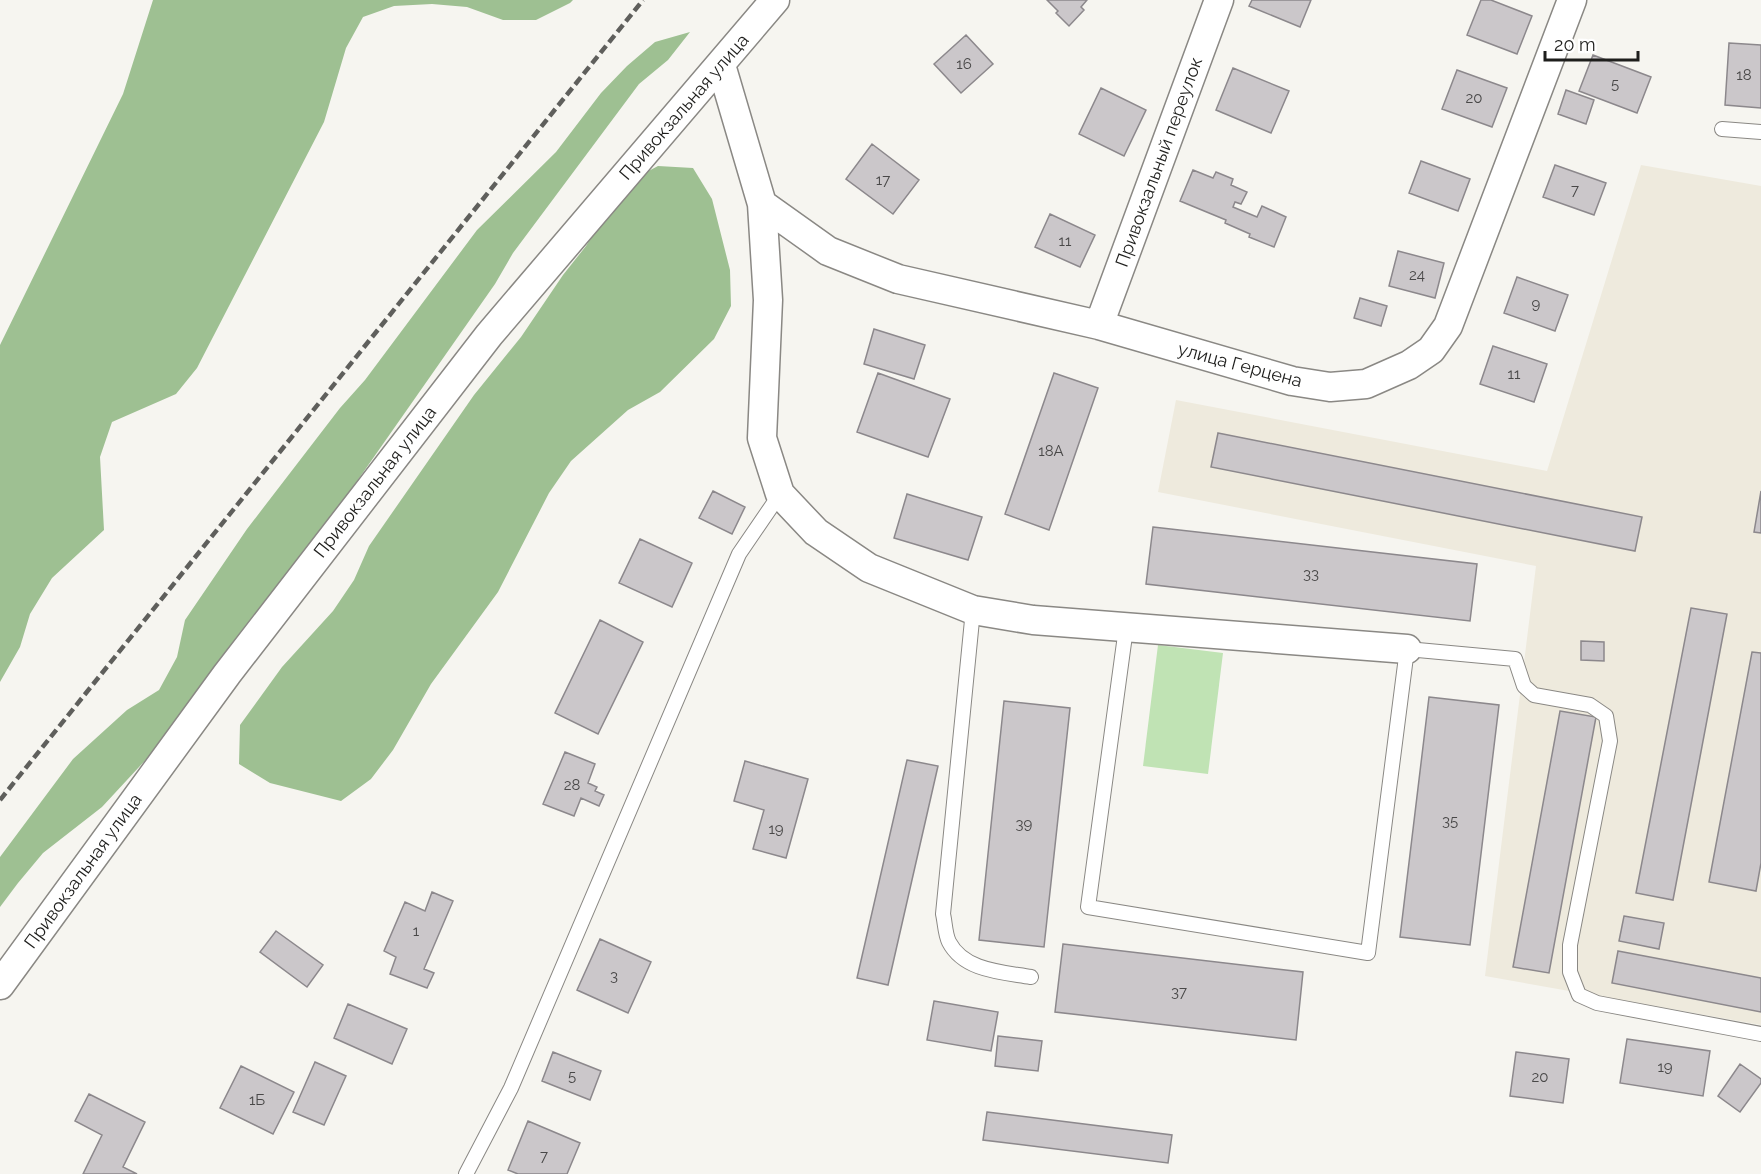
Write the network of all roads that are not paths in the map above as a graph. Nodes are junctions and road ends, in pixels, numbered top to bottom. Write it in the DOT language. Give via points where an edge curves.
graph roads {
  1 [pos="776,0"];
  2 [pos="1219,0"];
  3 [pos="1572,0"];
  4 [pos="721,64"];
  5 [pos="1722,129"];
  6 [pos="1761,132"];
  7 [pos="762,204"];
  8 [pos="1099,325"];
  9 [pos="780,494"];
  10 [pos="973,610"];
  11 [pos="1126,628"];
  12 [pos="1407,649"];
  13 [pos="1031,977"];
  14 [pos="0,985"];
  15 [pos="1761,1034"];
  16 [pos="466,1174"];
  1 -- 4 [label="street, Привокзальная улица"];
  2 -- 8 [label="street, Привокзальный переулок"];
  3 -- 8 [label="street, улица Герцена" via="1448,326 1431,350 1409,365 1366,384 1330,387 1292,381"];
  4 -- 7 [label="street"];
  4 -- 14 [label="street, Привокзальная улица" via="489,335 227,674"];
  5 -- 6 [label="lane"];
  7 -- 8 [label="street, улица Герцена" via="828,251 898,279"];
  7 -- 9 [label="street" via="768,300 762,438"];
  9 -- 10 [label="street" via="816,532 869,568"];
  9 -- 16 [label="lane" via="739,554 511,1088"];
  10 -- 11 [label="street"];
  10 -- 13 [label="lane" via="943,914 948,940 960,957 982,969"];
  11 -- 12 [label="street"];
  11 -- 12 [label="lane" via="1088,907 1368,953"];
  12 -- 15 [label="lane" via="1515,659 1524,686 1534,695 1590,705 1606,716 1610,741 1570,945 1570,972 1579,995 1597,1003"];
}
